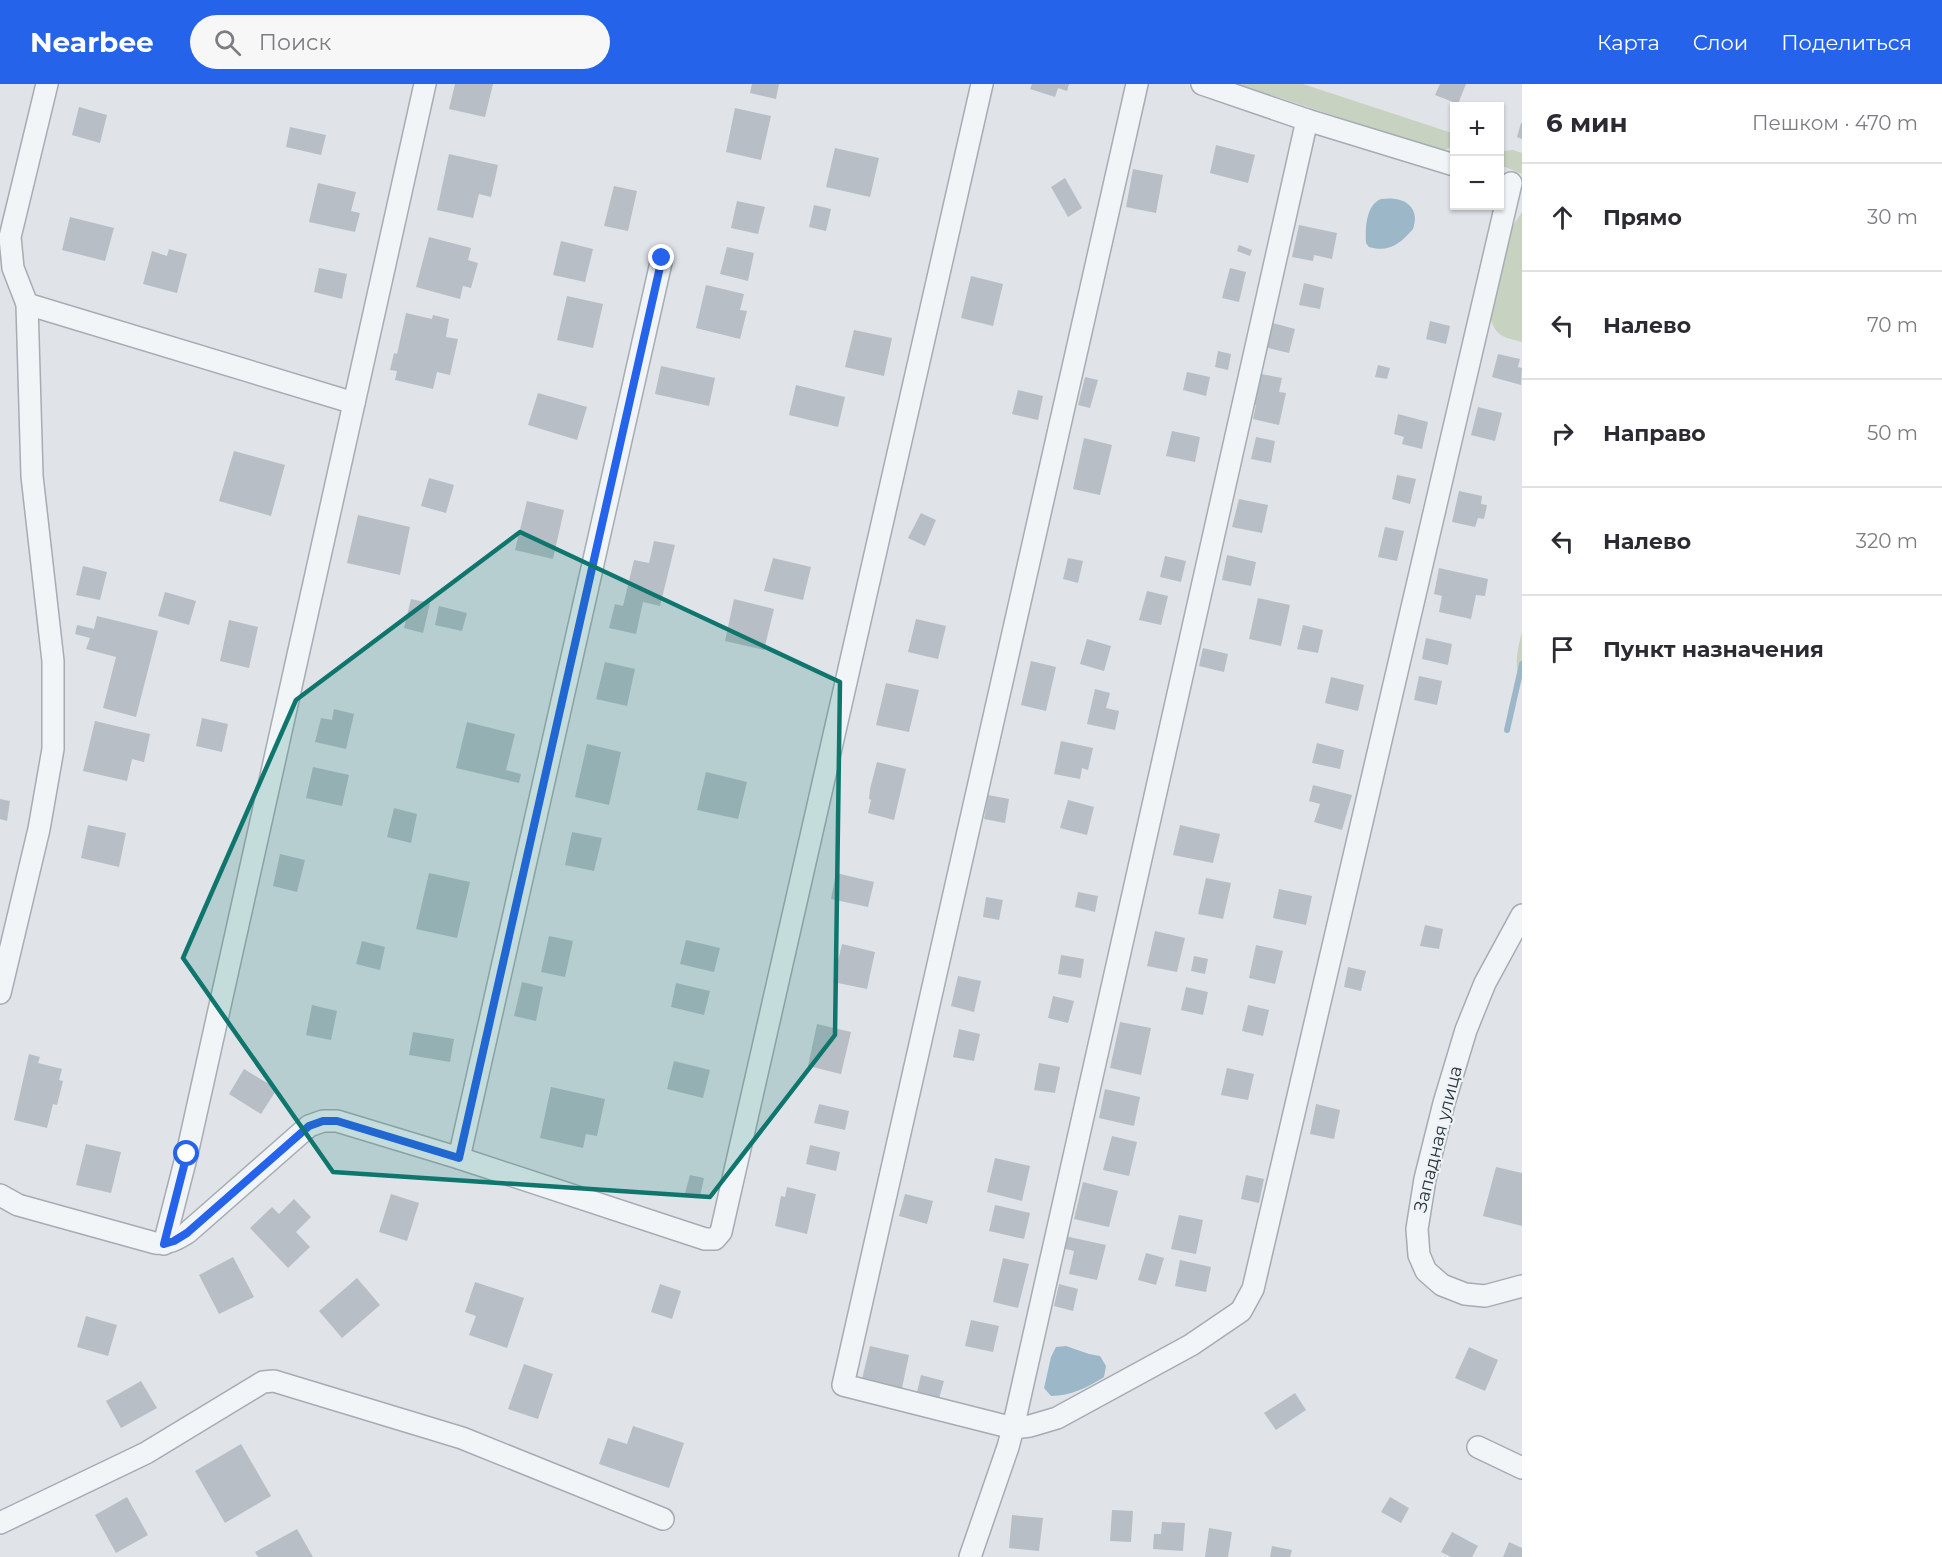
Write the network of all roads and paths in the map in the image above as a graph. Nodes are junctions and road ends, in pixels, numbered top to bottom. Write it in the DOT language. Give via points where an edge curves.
graph roads {
  1 [pos="47,84"];
  2 [pos="425,84"];
  3 [pos="982,84"];
  4 [pos="1137,84"];
  5 [pos="1202,84"];
  6 [pos="1307,120"];
  7 [pos="1450,163"];
  8 [pos="1511,183"];
  9 [pos="662,258"];
  10 [pos="27,304"];
  11 [pos="354,404"];
  12 [pos="1522,915"];
  13 [pos="0,993"];
  14 [pos="459,1158"];
  15 [pos="0,1195"];
  16 [pos="164,1244"];
  17 [pos="1522,1286"];
  18 [pos="1013,1428"];
  19 [pos="1478,1447"];
  20 [pos="1522,1468"];
  21 [pos="663,1518"];
  22 [pos="0,1523"];
  23 [pos="970,1557"];
  1 -- 10 [label="street" via="10,237 13,268"];
  2 -- 11 [label="street"];
  3 -- 14 [label="street" via="722,1232 715,1239 705,1239"];
  4 -- 18 [label="street" via="843,1384"];
  5 -- 6 [label="street"];
  6 -- 7 [label="street"];
  6 -- 18 [label="street"];
  8 -- 18 [label="street" via="1253,1289 1241,1311 1191,1345 1057,1418"];
  9 -- 14 [label="street"];
  10 -- 11 [label="street"];
  10 -- 13 [label="street" via="32,476 52,661 53,749 39,829"];
  11 -- 16 [label="street"];
  12 -- 17 [label="street, Западная улица" via="1485,982 1466,1030 1425,1179 1417,1229 1419,1256 1426,1271 1442,1285 1464,1294 1485,1296"];
  14 -- 16 [label="street" via="337,1121 323,1121 309,1126 187,1233"];
  15 -- 16 [label="street" via="18,1205"];
  18 -- 23 [label="street"];
  19 -- 20 [label="street"];
  21 -- 22 [label="street" via="462,1438 263,1382 146,1453"];
}
